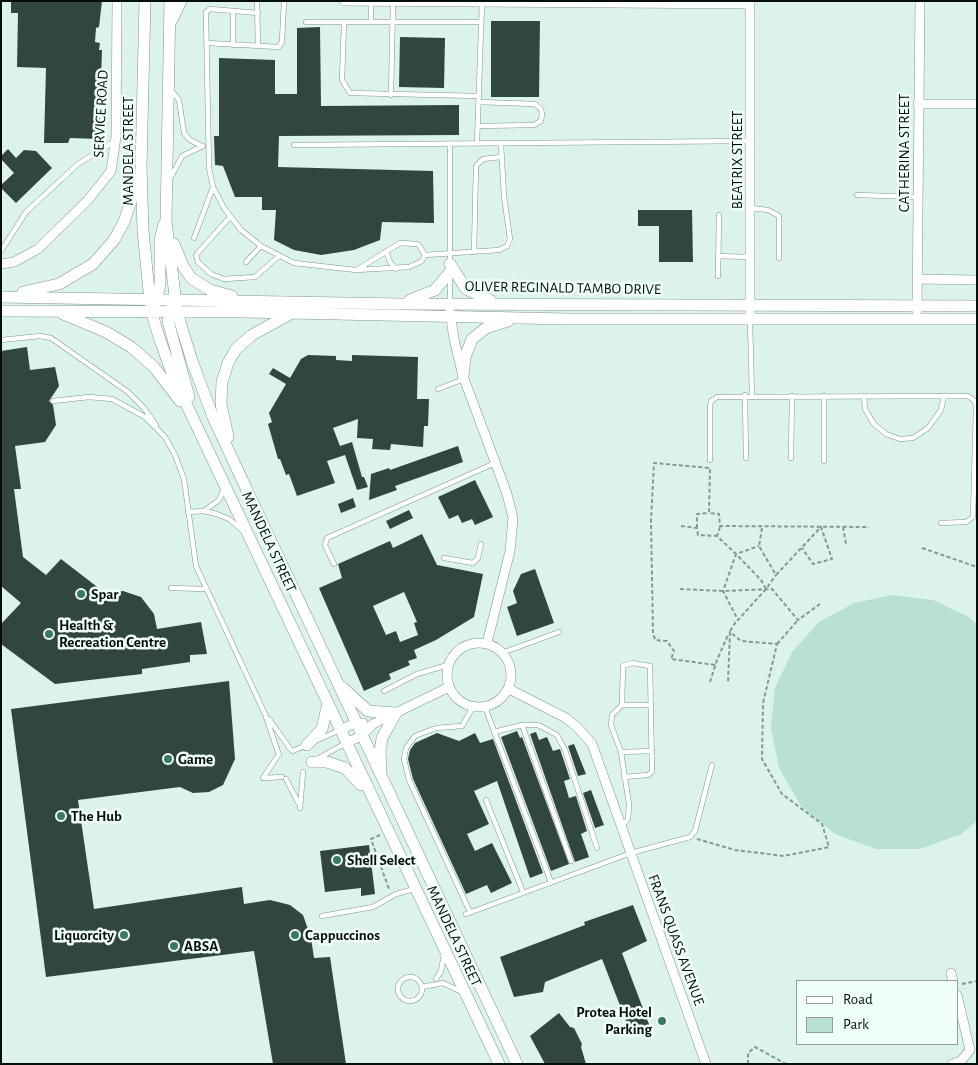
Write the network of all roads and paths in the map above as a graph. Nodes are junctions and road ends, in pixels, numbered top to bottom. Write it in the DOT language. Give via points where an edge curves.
graph roads {
  1 [pos="117,1"];
  2 [pos="145,1"];
  3 [pos="170,1"];
  4 [pos="181,1"];
  5 [pos="257,1"];
  6 [pos="284,1"];
  7 [pos="344,1"];
  8 [pos="487,1"];
  9 [pos="920,1"];
  10 [pos="371,2"];
  11 [pos="389,2"];
  12 [pos="393,2"];
  13 [pos="482,2"];
  14 [pos="750,3"];
  15 [pos="233,11"];
  16 [pos="258,13"];
  17 [pos="306,22"];
  18 [pos="344,22"];
  19 [pos="371,22"];
  20 [pos="393,22"];
  21 [pos="481,22"];
  22 [pos="170,27"];
  23 [pos="206,44"];
  24 [pos="233,45"];
  25 [pos="258,46"];
  26 [pos="170,89"];
  27 [pos="391,94"];
  28 [pos="479,96"];
  29 [pos="479,102"];
  30 [pos="918,104"];
  31 [pos="977,104"];
  32 [pos="478,126"];
  33 [pos="116,140"];
  34 [pos="750,141"];
  35 [pos="450,144"];
  36 [pos="478,144"];
  37 [pos="501,144"];
  38 [pos="205,146"];
  39 [pos="294,146"];
  40 [pos="501,157"];
  41 [pos="141,167"];
  42 [pos="213,187"];
  43 [pos="166,192"];
  44 [pos="857,195"];
  45 [pos="918,197"];
  46 [pos="750,208"];
  47 [pos="719,215"];
  48 [pos="230,217"];
  49 [pos="166,221"];
  50 [pos="194,238"];
  51 [pos="261,246"];
  52 [pos="1,251"];
  53 [pos="386,252"];
  54 [pos="474,252"];
  55 [pos="425,255"];
  56 [pos="279,256"];
  57 [pos="718,256"];
  58 [pos="750,257"];
  59 [pos="779,258"];
  60 [pos="246,262"];
  61 [pos="1,264"];
  62 [pos="450,264"];
  63 [pos="396,269"];
  64 [pos="356,270"];
  65 [pos="718,276"];
  66 [pos="918,280"];
  67 [pos="977,280"];
  68 [pos="1,296"];
  69 [pos="154,299"];
  70 [pos="175,299"];
  71 [pos="251,300"];
  72 [pos="450,302"];
  73 [pos="496,302"];
  74 [pos="401,304"];
  75 [pos="750,305"];
  76 [pos="917,306"];
  77 [pos="977,306"];
  78 [pos="1,311"];
  79 [pos="57,311"];
  80 [pos="151,311"];
  81 [pos="173,312"];
  82 [pos="291,313"];
  83 [pos="451,317"];
  84 [pos="522,317"];
  85 [pos="750,319"];
  86 [pos="917,319"];
  87 [pos="977,319"];
  88 [pos="1,340"];
  89 [pos="464,377"];
  90 [pos="438,389"];
  91 [pos="745,395"];
  92 [pos="752,395"];
  93 [pos="792,396"];
  94 [pos="824,396"];
  95 [pos="864,396"];
  96 [pos="944,396"];
  97 [pos="53,401"];
  98 [pos="197,425"];
  99 [pos="159,430"];
  100 [pos="746,458"];
  101 [pos="791,458"];
  102 [pos="710,460"];
  103 [pos="824,460"];
  104 [pos="495,463"];
  105 [pos="238,472"];
  106 [pos="225,482"];
  107 [pos="204,511"];
  108 [pos="188,512"];
  109 [pos="709,513"];
  110 [pos="941,523"];
  111 [pos="681,526"];
  112 [pos="720,526"];
  113 [pos="762,527"];
  114 [pos="821,527"];
  115 [pos="843,527"];
  116 [pos="869,527"];
  117 [pos="697,528"];
  118 [pos="716,536"];
  119 [pos="252,539"];
  120 [pos="481,544"];
  121 [pos="846,544"];
  122 [pos="759,546"];
  123 [pos="802,548"];
  124 [pos="922,548"];
  125 [pos="736,554"];
  126 [pos="444,558"];
  127 [pos="334,564"];
  128 [pos="977,567"];
  129 [pos="776,575"];
  130 [pos="171,588"];
  131 [pos="205,589"];
  132 [pos="680,589"];
  133 [pos="766,589"];
  134 [pos="723,591"];
  135 [pos="820,604"];
  136 [pos="738,620"];
  137 [pos="798,620"];
  138 [pos="559,632"];
  139 [pos="730,632"];
  140 [pos="487,644"];
  141 [pos="776,644"];
  142 [pos="502,653"];
  143 [pos="448,665"];
  144 [pos="715,666"];
  145 [pos="337,682"];
  146 [pos="710,682"];
  147 [pos="728,683"];
  148 [pos="449,687"];
  149 [pos="509,689"];
  150 [pos="384,691"];
  151 [pos="328,703"];
  152 [pos="622,705"];
  153 [pos="651,705"];
  154 [pos="473,707"];
  155 [pos="484,708"];
  156 [pos="396,713"];
  157 [pos="265,714"];
  158 [pos="355,723"];
  159 [pos="373,724"];
  160 [pos="522,725"];
  161 [pos="340,730"];
  162 [pos="494,732"];
  163 [pos="361,736"];
  164 [pos="346,743"];
  165 [pos="308,745"];
  166 [pos="652,751"];
  167 [pos="621,752"];
  168 [pos="308,764"];
  169 [pos="712,765"];
  170 [pos="303,772"];
  171 [pos="624,777"];
  172 [pos="383,781"];
  173 [pos="486,800"];
  174 [pos="374,802"];
  175 [pos="622,826"];
  176 [pos="388,830"];
  177 [pos="690,837"];
  178 [pos="597,848"];
  179 [pos="631,853"];
  180 [pos="571,861"];
  181 [pos="551,882"];
  182 [pos="415,888"];
  183 [pos="523,892"];
  184 [pos="392,896"];
  185 [pos="322,916"];
  186 [pos="444,951"];
  187 [pos="436,979"];
  188 [pos="977,981"];
  189 [pos="958,985"];
  190 [pos="422,987"];
  191 [pos="465,994"];
  192 [pos="958,999"];
  193 [pos="499,1064"];
  194 [pos="517,1064"];
  195 [pos="706,1064"];
  196 [pos="748,1064"];
  197 [pos="786,1064"];
  198 [pos="952,1064"];
  1 -- 33 [label="street, SERVICE ROAD"];
  2 -- 41 [label="main road, MANDELA STREET"];
  3 -- 22 [label="main road, MANDELA STREET"];
  4 -- 22 [label="main road"];
  5 -- 16 [label="lane"];
  6 -- 25 [label="lane" via="281,44 277,48"];
  7 -- 10 [label="street"];
  8 -- 13 [label="street"];
  8 -- 14 [label="street"];
  9 -- 30 [label="street, CATHERINA STREET"];
  10 -- 11 [label="street"];
  10 -- 19 [label="lane"];
  11 -- 12 [label="street"];
  12 -- 13 [label="street"];
  12 -- 20 [label="lane"];
  13 -- 21 [label="lane"];
  14 -- 34 [label="street, BEATRIX STREET"];
  15 -- 16 [label="lane"];
  15 -- 23 [label="lane" via="214,9 206,12"];
  15 -- 24 [label="lane"];
  16 -- 25 [label="lane"];
  17 -- 18 [label="lane"];
  18 -- 19 [label="lane"];
  18 -- 27 [label="lane" via="342,80 346,89 359,94"];
  19 -- 20 [label="lane"];
  20 -- 21 [label="lane"];
  20 -- 27 [label="lane"];
  21 -- 28 [label="lane"];
  22 -- 26 [label="main road, MANDELA STREET"];
  23 -- 24 [label="lane"];
  23 -- 38 [label="lane"];
  24 -- 25 [label="lane"];
  26 -- 38 [label="lane" via="179,100 184,133 190,140"];
  26 -- 43 [label="main road, MANDELA STREET"];
  27 -- 28 [label="lane"];
  28 -- 29 [label="lane"];
  29 -- 32 [label="lane"];
  29 -- 32 [label="lane" via="534,104 542,114 541,121 534,125"];
  30 -- 31 [label="street"];
  30 -- 45 [label="street, CATHERINA STREET"];
  32 -- 36 [label="lane"];
  33 -- 52 [label="lane" via="78,164 26,212"];
  33 -- 61 [label="street, SERVICE ROAD" via="111,171 88,200 38,249 14,262"];
  34 -- 37 [label="lane"];
  34 -- 46 [label="street, BEATRIX STREET"];
  35 -- 36 [label="lane"];
  35 -- 39 [label="lane"];
  35 -- 62 [label="lane"];
  36 -- 37 [label="lane"];
  37 -- 40 [label="lane"];
  38 -- 42 [label="lane"];
  38 -- 43 [label="lane" via="186,153 178,161"];
  40 -- 54 [label="lane" via="483,159 476,166"];
  40 -- 54 [label="lane" via="509,243 500,250"];
  41 -- 68 [label="main road" via="124,222 114,240 93,264 53,286"];
  41 -- 69 [label="main road, MANDELA STREET" via="143,231"];
  42 -- 48 [label="lane"];
  42 -- 50 [label="lane"];
  43 -- 49 [label="main road, MANDELA STREET"];
  44 -- 45 [label="lane"];
  45 -- 66 [label="street, CATHERINA STREET"];
  46 -- 58 [label="street, BEATRIX STREET"];
  46 -- 59 [label="lane" via="774,211 779,216"];
  47 -- 57 [label="lane"];
  48 -- 51 [label="lane"];
  48 -- 56 [label="lane" via="196,255 198,262 211,274 224,279 255,277"];
  49 -- 69 [label="main road" via="160,234 160,285"];
  49 -- 70 [label="main road, MANDELA STREET"];
  49 -- 71 [label="main road" via="178,257 191,278 210,290"];
  51 -- 56 [label="lane"];
  51 -- 60 [label="lane"];
  53 -- 55 [label="lane" via="400,243 414,242 423,248"];
  53 -- 63 [label="lane"];
  53 -- 64 [label="lane"];
  54 -- 62 [label="lane"];
  55 -- 62 [label="lane"];
  55 -- 63 [label="lane" via="414,265"];
  56 -- 64 [label="lane" via="306,266"];
  57 -- 58 [label="lane"];
  57 -- 65 [label="lane"];
  58 -- 75 [label="street, BEATRIX STREET"];
  62 -- 72 [label="lane"];
  62 -- 73 [label="main road" via="466,289"];
  62 -- 74 [label="main road" via="435,290"];
  63 -- 64 [label="lane"];
  66 -- 67 [label="street"];
  66 -- 76 [label="street, CATHERINA STREET"];
  68 -- 69 [label="main road, OLIVER REGINALD TAMBO DRIVE"];
  69 -- 70 [label="main road, OLIVER REGINALD TAMBO DRIVE"];
  69 -- 80 [label="main road"];
  70 -- 71 [label="main road, OLIVER REGINALD TAMBO DRIVE"];
  70 -- 81 [label="main road, MANDELA STREET"];
  71 -- 74 [label="main road, OLIVER REGINALD TAMBO DRIVE"];
  72 -- 73 [label="main road, OLIVER REGINALD TAMBO DRIVE"];
  72 -- 74 [label="main road, OLIVER REGINALD TAMBO DRIVE"];
  72 -- 83 [label="street"];
  73 -- 75 [label="main road, OLIVER REGINALD TAMBO DRIVE"];
  75 -- 76 [label="main road, OLIVER REGINALD TAMBO DRIVE"];
  75 -- 85 [label="street, BEATRIX STREET"];
  76 -- 77 [label="main road, OLIVER REGINALD TAMBO DRIVE"];
  76 -- 86 [label="street, CATHERINA STREET"];
  78 -- 79 [label="main road, OLIVER REGINALD TAMBO DRIVE"];
  79 -- 80 [label="main road, OLIVER REGINALD TAMBO DRIVE"];
  79 -- 98 [label="main road" via="118,338 143,356"];
  80 -- 81 [label="main road, OLIVER REGINALD TAMBO DRIVE"];
  80 -- 98 [label="main road, MANDELA STREET" via="167,361"];
  81 -- 82 [label="main road, OLIVER REGINALD TAMBO DRIVE"];
  81 -- 98 [label="main road" via="171,334"];
  81 -- 105 [label="main road, MANDELA STREET"];
  82 -- 83 [label="main road, OLIVER REGINALD TAMBO DRIVE"];
  82 -- 105 [label="main road" via="242,343 232,355 224,374 220,404"];
  83 -- 84 [label="main road, OLIVER REGINALD TAMBO DRIVE"];
  83 -- 89 [label="street"];
  84 -- 85 [label="main road, OLIVER REGINALD TAMBO DRIVE"];
  84 -- 89 [label="main road" via="494,325 476,335 467,351"];
  85 -- 86 [label="main road, OLIVER REGINALD TAMBO DRIVE"];
  85 -- 92 [label="lane"];
  86 -- 87 [label="main road, OLIVER REGINALD TAMBO DRIVE"];
  88 -- 99 [label="lane" via="51,338 128,392"];
  89 -- 90 [label="lane"];
  89 -- 104 [label="street"];
  91 -- 92 [label="lane"];
  91 -- 100 [label="lane"];
  91 -- 102 [label="lane" via="717,397 711,401"];
  92 -- 93 [label="lane"];
  93 -- 94 [label="lane"];
  93 -- 101 [label="lane"];
  94 -- 95 [label="lane"];
  94 -- 103 [label="lane"];
  95 -- 96 [label="lane"];
  95 -- 96 [label="lane" via="874,424 886,434 900,439 913,438 928,428 941,410"];
  96 -- 110 [label="lane" via="968,396 976,407 972,517 966,522"];
  97 -- 99 [label="lane" via="90,396 112,399 134,410"];
  98 -- 106 [label="main road, MANDELA STREET"];
  99 -- 108 [label="lane" via="170,445 184,479"];
  104 -- 127 [label="lane" via="327,538 325,545"];
  104 -- 140 [label="street" via="512,508 513,530"];
  105 -- 145 [label="main road, MANDELA STREET"];
  106 -- 107 [label="lane" via="219,500"];
  106 -- 119 [label="main road, MANDELA STREET"];
  107 -- 108 [label="lane"];
  107 -- 119 [label="lane" via="229,519"];
  108 -- 131 [label="lane" via="196,566"];
  109 -- 112 [label="path" via="719,514"];
  109 -- 117 [label="path" via="697,514"];
  109 -- 144 [label="path" via="710,468 654,463 651,520 655,640 667,641 674,651 671,659"];
  111 -- 117 [label="path"];
  112 -- 113 [label="path"];
  112 -- 118 [label="path"];
  113 -- 114 [label="path"];
  113 -- 122 [label="path"];
  114 -- 115 [label="path"];
  114 -- 123 [label="path"];
  114 -- 123 [label="path" via="832,559 813,564"];
  115 -- 116 [label="path"];
  115 -- 121 [label="path"];
  117 -- 118 [label="path" via="698,536"];
  118 -- 125 [label="path"];
  119 -- 151 [label="main road, MANDELA STREET"];
  120 -- 126 [label="lane" via="478,558 473,563"];
  122 -- 125 [label="path"];
  122 -- 129 [label="path"];
  123 -- 129 [label="path"];
  124 -- 128 [label="path"];
  125 -- 133 [label="path"];
  125 -- 134 [label="path"];
  129 -- 133 [label="path"];
  130 -- 131 [label="lane"];
  131 -- 157 [label="lane"];
  132 -- 134 [label="path"];
  133 -- 134 [label="path"];
  133 -- 136 [label="path"];
  133 -- 137 [label="path" via="772,589"];
  134 -- 136 [label="path"];
  135 -- 137 [label="path"];
  136 -- 139 [label="path"];
  137 -- 141 [label="path"];
  138 -- 142 [label="lane"];
  139 -- 141 [label="path" via="741,641"];
  139 -- 144 [label="path"];
  139 -- 147 [label="path"];
  140 -- 142 [label="street"];
  140 -- 143 [label="street" via="468,644 453,656"];
  141 -- 177 [label="path" via="764,703 762,759 782,794 822,824 829,848 784,856 735,850"];
  142 -- 149 [label="street" via="511,667"];
  143 -- 148 [label="street"];
  143 -- 150 [label="lane" via="417,674"];
  144 -- 146 [label="path"];
  145 -- 156 [label="main road" via="368,711"];
  145 -- 158 [label="main road, MANDELA STREET"];
  148 -- 154 [label="street" via="460,702"];
  148 -- 156 [label="street"];
  149 -- 155 [label="street" via="499,701"];
  149 -- 175 [label="street, FRANS QUASS AVENUE" via="566,718 586,737 596,753"];
  151 -- 161 [label="main road, MANDELA STREET"];
  151 -- 165 [label="main road" via="322,729"];
  152 -- 153 [label="lane"];
  152 -- 153 [label="lane" via="622,667 632,663 651,667"];
  152 -- 167 [label="lane" via="610,721"];
  153 -- 166 [label="lane"];
  154 -- 155 [label="street"];
  154 -- 183 [label="lane" via="462,726 431,730 415,736 406,748 404,759 410,780 468,913"];
  155 -- 162 [label="lane"];
  156 -- 159 [label="street"];
  156 -- 172 [label="main road" via="380,745"];
  157 -- 165 [label="lane" via="292,750"];
  157 -- 170 [label="lane" via="278,756 263,778 284,778 300,808"];
  158 -- 159 [label="street"];
  158 -- 161 [label="street"];
  158 -- 163 [label="main road, MANDELA STREET"];
  159 -- 163 [label="street"];
  160 -- 162 [label="lane"];
  160 -- 178 [label="lane" via="547,728 562,742"];
  160 -- 180 [label="lane"];
  161 -- 164 [label="main road, MANDELA STREET"];
  161 -- 165 [label="lane"];
  162 -- 181 [label="lane"];
  163 -- 164 [label="street"];
  163 -- 172 [label="main road, MANDELA STREET"];
  164 -- 168 [label="lane"];
  164 -- 174 [label="main road, MANDELA STREET"];
  166 -- 167 [label="lane"];
  166 -- 171 [label="lane" via="652,773"];
  167 -- 171 [label="lane"];
  168 -- 174 [label="main road" via="328,762 345,768"];
  169 -- 177 [label="lane" via="695,832"];
  171 -- 175 [label="lane" via="629,813"];
  172 -- 194 [label="main road, MANDELA STREET"];
  173 -- 183 [label="lane"];
  174 -- 176 [label="main road, MANDELA STREET"];
  175 -- 179 [label="street, FRANS QUASS AVENUE"];
  176 -- 182 [label="main road, MANDELA STREET"];
  176 -- 184 [label="path" via="371,839"];
  177 -- 179 [label="lane"];
  179 -- 181 [label="lane"];
  179 -- 195 [label="street, FRANS QUASS AVENUE"];
  181 -- 183 [label="lane"];
  182 -- 184 [label="lane"];
  182 -- 186 [label="main road, MANDELA STREET"];
  184 -- 185 [label="lane" via="373,907"];
  186 -- 187 [label="lane" via="444,963"];
  186 -- 191 [label="main road, MANDELA STREET"];
  188 -- 189 [label="path"];
  190 -- 190 [label="lane" via="414,1000 403,998 399,990 400,983 406,978 418,980"];
  190 -- 191 [label="lane" via="447,984"];
  191 -- 193 [label="main road, MANDELA STREET"];
  192 -- 198 [label="street" via="970,1050 961,1061"];
  196 -- 197 [label="path" via="748,1053 755,1047"];
}
